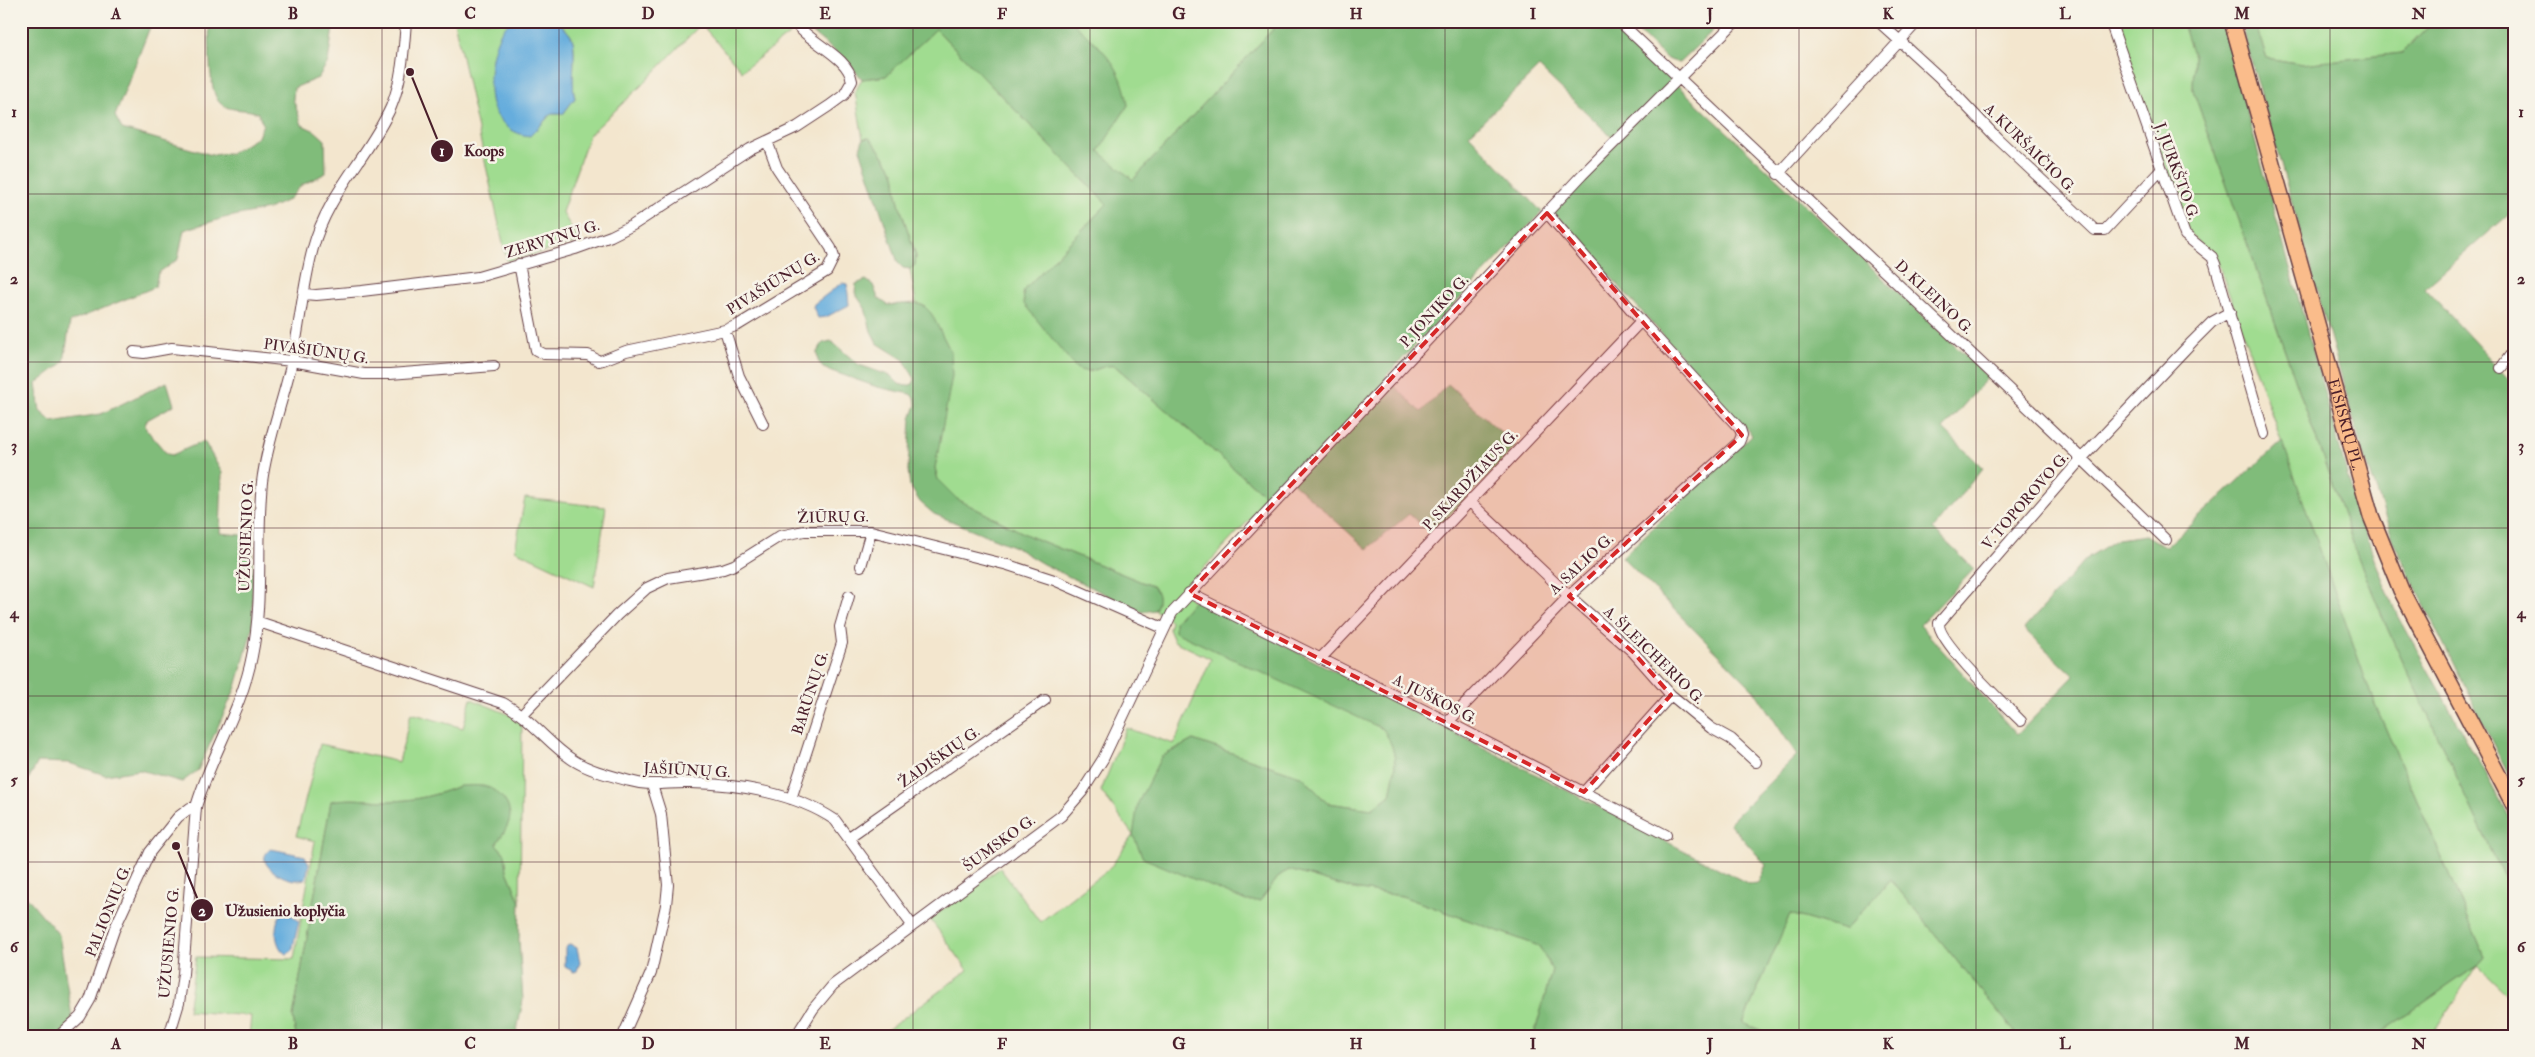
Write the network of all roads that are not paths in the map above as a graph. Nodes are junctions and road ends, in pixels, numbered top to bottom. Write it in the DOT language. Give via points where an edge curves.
graph roads {
  1 [pos="406,21"];
  2 [pos="794,21"];
  3 [pos="1619,21"];
  4 [pos="1736,21"];
  5 [pos="1878,21"];
  6 [pos="1918,21"];
  7 [pos="2110,21"];
  8 [pos="2232,21"];
  9 [pos="1899,41"];
  10 [pos="1678,77"];
  11 [pos="767,141"];
  12 [pos="2162,169"];
  13 [pos="1778,174"];
  14 [pos="1547,213"];
  15 [pos="520,264"];
  16 [pos="304,294"];
  17 [pos="2230,312"];
  18 [pos="1641,321"];
  19 [pos="725,330"];
  20 [pos="2514,350"];
  21 [pos="134,352"];
  22 [pos="292,361"];
  23 [pos="494,366"];
  24 [pos="2501,368"];
  25 [pos="763,424"];
  26 [pos="2264,434"];
  27 [pos="2082,458"];
  28 [pos="1470,502"];
  29 [pos="872,530"];
  30 [pos="2166,540"];
  31 [pos="861,566"];
  32 [pos="1189,593"];
  33 [pos="849,596"];
  34 [pos="1569,596"];
  35 [pos="259,622"];
  36 [pos="1162,628"];
  37 [pos="1320,659"];
  38 [pos="1671,695"];
  39 [pos="1045,700"];
  40 [pos="522,714"];
  41 [pos="2021,721"];
  42 [pos="1448,722"];
  43 [pos="1756,762"];
  44 [pos="652,785"];
  45 [pos="1584,792"];
  46 [pos="792,799"];
  47 [pos="2514,805"];
  48 [pos="196,806"];
  49 [pos="1666,835"];
  50 [pos="849,837"];
  51 [pos="912,925"];
  52 [pos="59,1036"];
  53 [pos="169,1036"];
  54 [pos="623,1036"];
  55 [pos="796,1036"];
  1 -- 16 [label="street, UŽUSIENIO G." via="394,97 376,134 322,220"];
  2 -- 11 [label="street, ZERVYNŲ G." via="800,31 841,60 852,81 844,95 829,106 797,127"];
  3 -- 10 [label="street, D. KLEINO G."];
  4 -- 10 [label="street, P. JONIKO G."];
  5 -- 9 [label="street, A. KURŠAIČIO G."];
  6 -- 9 [label="street"];
  7 -- 12 [label="street, J. JURKŠTO G."];
  8 -- 47 [label="main road, EIŠIŠKIŲ PL." via="2374,526 2401,590"];
  9 -- 12 [label="street, A. KURŠAIČIO G." via="2095,230 2105,230"];
  9 -- 13 [label="street"];
  10 -- 13 [label="street, D. KLEINO G."];
  10 -- 14 [label="street, P. JONIKO G."];
  11 -- 15 [label="street, ZERVYNŲ G." via="619,232 575,249"];
  11 -- 19 [label="street, PIVAŠIŪNŲ G." via="776,168 832,248 834,257 827,271"];
  12 -- 17 [label="street, J. JURKŠTO G." via="2185,235 2212,258"];
  13 -- 27 [label="street, D. KLEINO G." via="1893,278"];
  14 -- 18 [label="street"];
  14 -- 32 [label="street, P. JONIKO G."];
  15 -- 16 [label="street, ZERVYNŲ G." via="478,277 435,283"];
  15 -- 19 [label="street, PIVAŠIŪNŲ G." via="536,350 544,354 588,355 604,360 626,351"];
  16 -- 22 [label="street, UŽUSIENIO G."];
  17 -- 26 [label="street, J. JURKŠTO G."];
  17 -- 27 [label="street, V. TOPOROVO G." via="2212,322"];
  18 -- 28 [label="street, P. SKARDŽIAUS G."];
  18 -- 34 [label="street, A. SALIO G." via="1742,435 1739,442"];
  19 -- 25 [label="street" via="739,376"];
  20 -- 24 [label="street"];
  21 -- 22 [label="street, PIVAŠIŪNŲ G." via="172,348"];
  22 -- 23 [label="street, PIVAŠIŪNŲ G." via="364,374"];
  22 -- 35 [label="street, UŽUSIENIO G." via="262,480"];
  27 -- 30 [label="street, D. KLEINO G."];
  27 -- 41 [label="street, V. TOPOROVO G." via="1939,623 1940,632 1962,661"];
  28 -- 34 [label="street, A. ŠLEICHERIO G."];
  28 -- 37 [label="street, P. SKARDŽIAUS G."];
  29 -- 31 [label="street"];
  29 -- 36 [label="street, ŽIŪRŲ G." via="1031,572"];
  29 -- 40 [label="street, ŽIŪRŲ G." via="794,532 768,542 724,569 668,578 647,588"];
  32 -- 36 [label="street, P. JONIKO G."];
  32 -- 37 [label="street, A. JUŠKOS G."];
  33 -- 46 [label="street, BARŪNŲ G." via="840,627 842,643"];
  34 -- 38 [label="street, A. ŠLEICHERIO G." via="1633,652"];
  34 -- 42 [label="street, A. SALIO G."];
  35 -- 40 [label="street, JAŠIŪNŲ G." via="466,689"];
  35 -- 48 [label="street, UŽUSIENIO G." via="243,692 203,782"];
  36 -- 51 [label="street, ŠUMSKO G." via="1103,758 1071,806"];
  37 -- 42 [label="street, A. JUŠKOS G."];
  38 -- 43 [label="street, A. ŠLEICHERIO G." via="1711,728 1732,738"];
  38 -- 45 [label="street"];
  39 -- 50 [label="street, ŽADIŠKIŲ G."];
  40 -- 44 [label="street, JAŠIŪNŲ G." via="583,766"];
  42 -- 45 [label="street, A. JUŠKOS G."];
  44 -- 46 [label="street, JAŠIŪNŲ G." via="709,783"];
  44 -- 54 [label="street" via="661,814 668,885 666,905 651,973"];
  45 -- 49 [label="street, A. JUŠKOS G."];
  46 -- 50 [label="street, JAŠIŪNŲ G." via="819,809 835,820"];
  48 -- 52 [label="street, PALIONIŲ G." via="178,817 150,852 114,930 90,1000 80,1017"];
  48 -- 53 [label="street, UŽUSIENIO G." via="183,974"];
  50 -- 51 [label="street, JAŠIŪNŲ G."];
  51 -- 55 [label="street, ŠUMSKO G." via="833,985 813,1008"];
}
